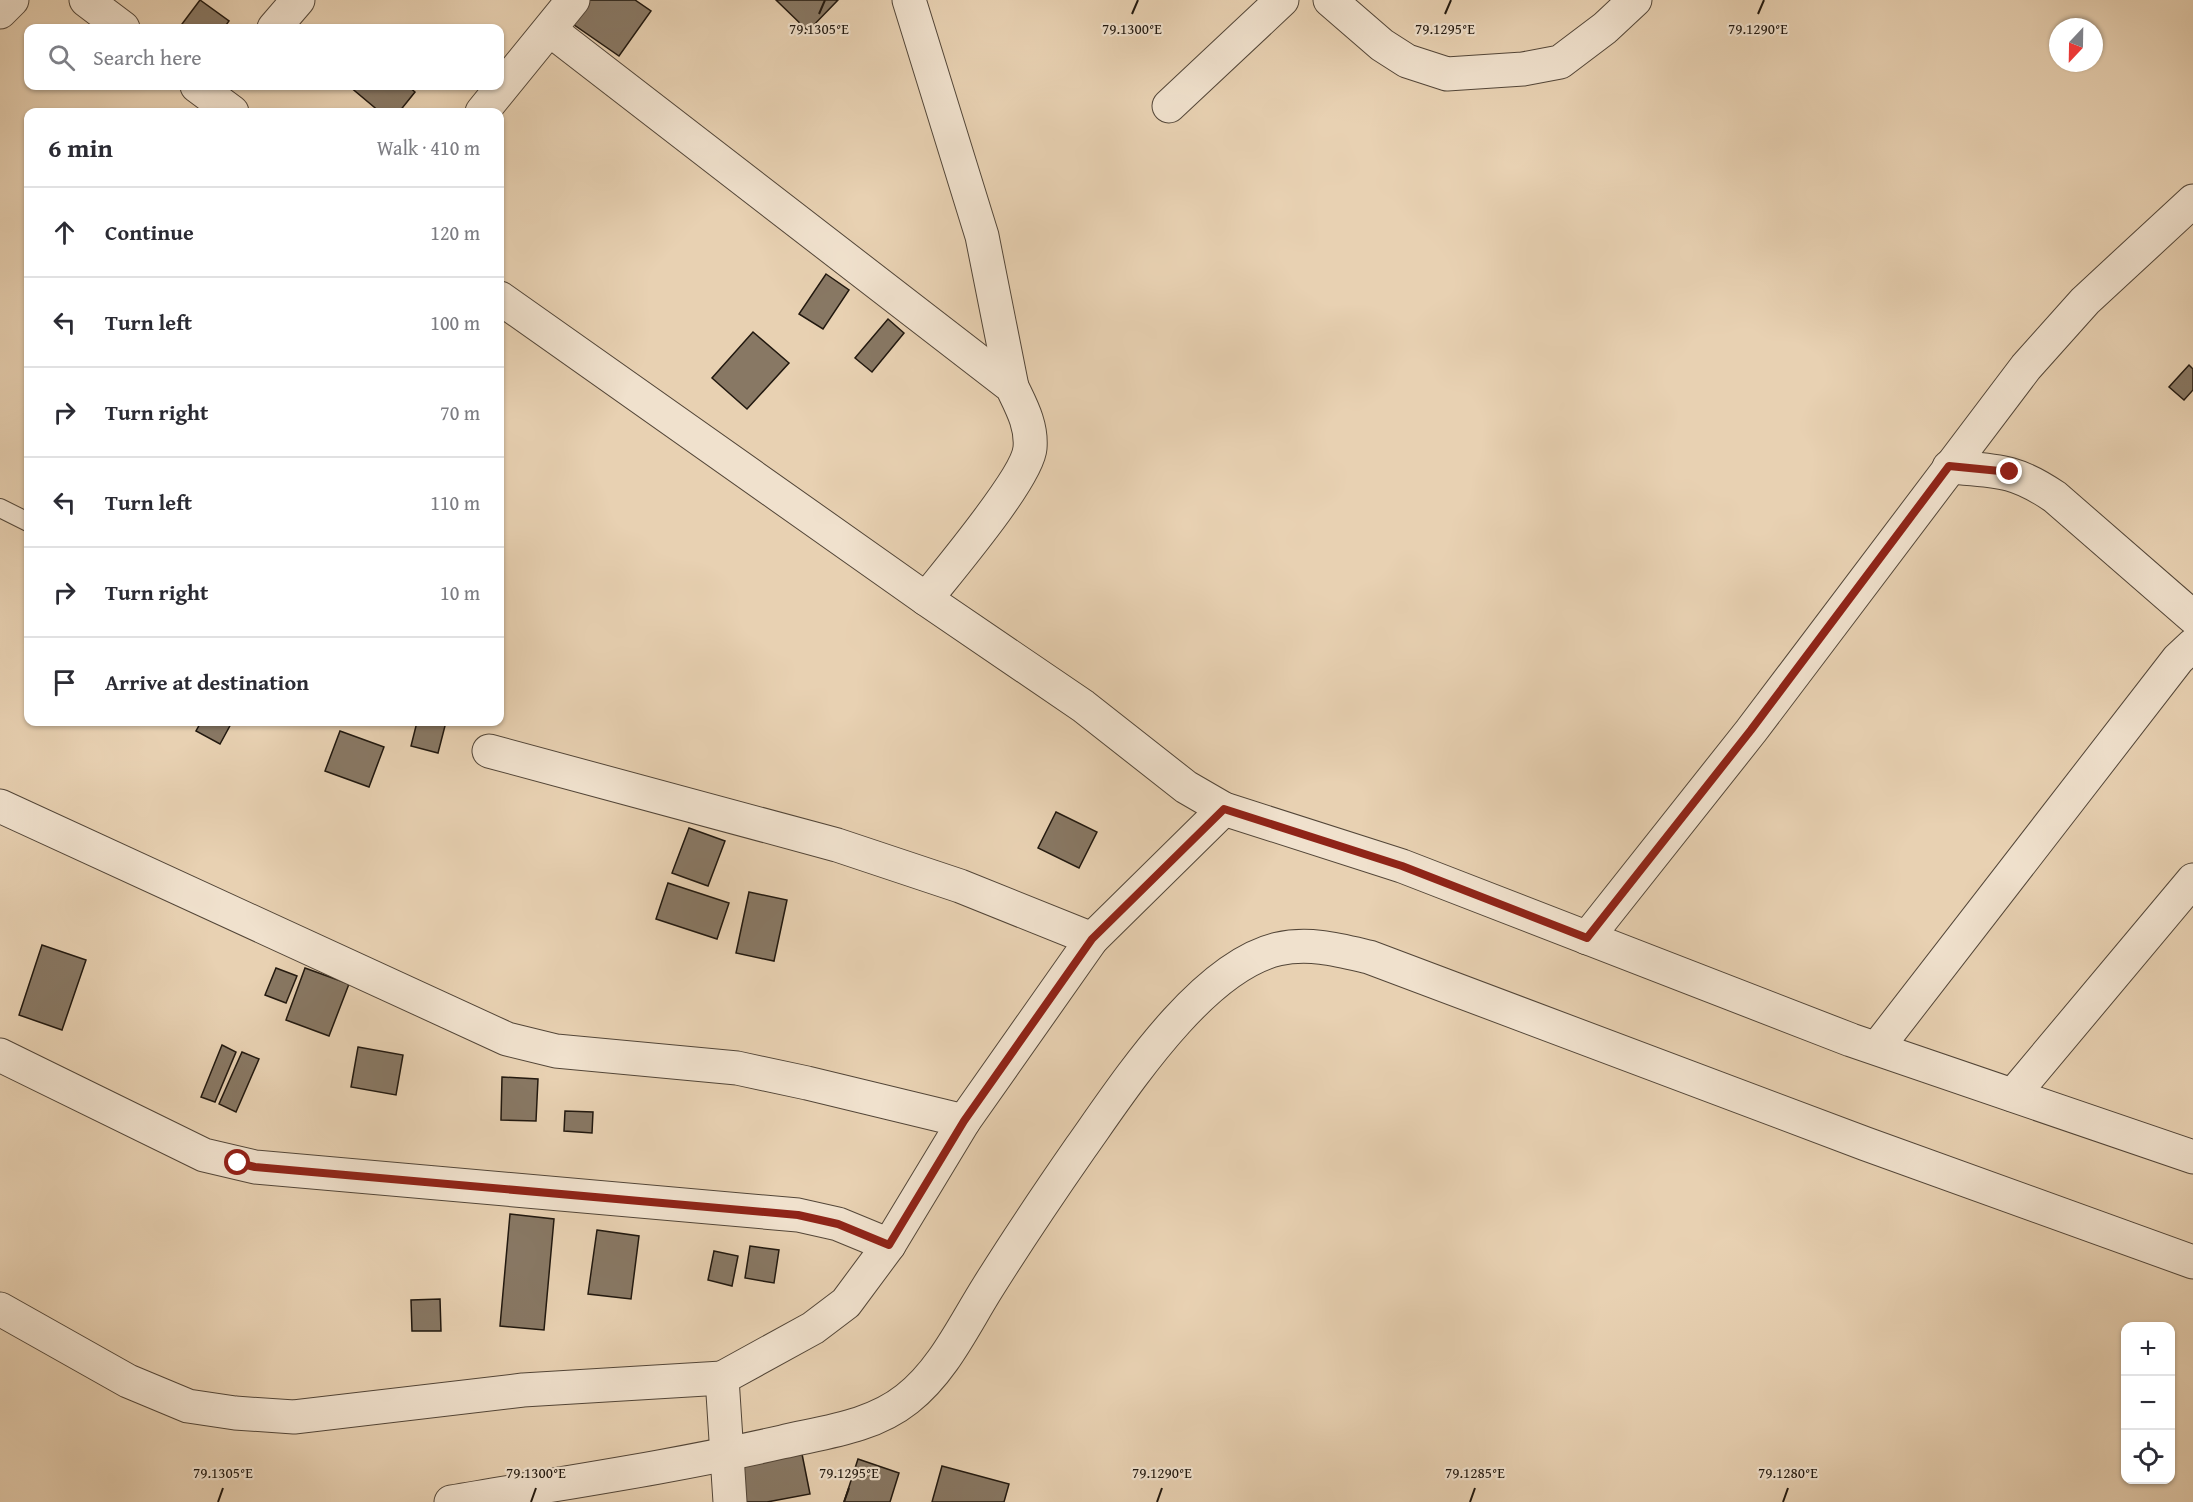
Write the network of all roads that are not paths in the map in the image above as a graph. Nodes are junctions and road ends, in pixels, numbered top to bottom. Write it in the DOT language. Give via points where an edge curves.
graph roads {
  1 [pos="12,0"];
  2 [pos="86,0"];
  3 [pos="298,0"];
  4 [pos="573,0"];
  5 [pos="909,0"];
  6 [pos="1281,0"];
  7 [pos="1330,0"];
  8 [pos="1635,0"];
  9 [pos="0,12"];
  10 [pos="118,24"];
  11 [pos="277,24"];
  12 [pos="550,30"];
  13 [pos="504,85"];
  14 [pos="500,90"];
  15 [pos="1169,106"];
  16 [pos="485,108"];
  17 [pos="2193,201"];
  18 [pos="504,301"];
  19 [pos="1012,387"];
  20 [pos="1949,466"];
  21 [pos="0,507"];
  22 [pos="24,520"];
  23 [pos="926,599"];
  24 [pos="2193,617"];
  25 [pos="2193,645"];
  26 [pos="489,751"];
  27 [pos="0,806"];
  28 [pos="1224,809"];
  29 [pos="2193,880"];
  30 [pos="1587,938"];
  31 [pos="1092,939"];
  32 [pos="1877,1048"];
  33 [pos="0,1055"];
  34 [pos="2013,1095"];
  35 [pos="964,1121"];
  36 [pos="2193,1157"];
  37 [pos="889,1245"];
  38 [pos="2193,1262"];
  39 [pos="0,1309"];
  40 [pos="724,1415"];
  41 [pos="452,1502"];
  42 [pos="730,1502"];
  1 -- 9 [label="street"];
  2 -- 10 [label="street"];
  3 -- 11 [label="street"];
  4 -- 12 [label="street"];
  5 -- 19 [label="street" via="982,236"];
  6 -- 15 [label="street"];
  7 -- 8 [label="street" via="1407,61 1447,74 1523,69 1560,62"];
  12 -- 13 [label="street"];
  12 -- 19 [label="street"];
  14 -- 16 [label="street"];
  17 -- 20 [label="street" via="2085,301 2026,367"];
  18 -- 23 [label="street"];
  19 -- 23 [label="street" via="1028,421 1031,449 1019,478"];
  20 -- 24 [label="street" via="2010,472 2031,481 2055,497"];
  20 -- 30 [label="street" via="1751,730"];
  21 -- 22 [label="lane"];
  23 -- 28 [label="street" via="1083,706 1186,787"];
  25 -- 32 [label="street" via="2178,659"];
  26 -- 31 [label="street" via="837,845 960,886"];
  27 -- 35 [label="street" via="507,1039 556,1051 736,1068"];
  28 -- 30 [label="street" via="1402,866"];
  28 -- 31 [label="street"];
  29 -- 34 [label="street"];
  30 -- 32 [label="street"];
  31 -- 35 [label="street"];
  32 -- 34 [label="street"];
  33 -- 37 [label="street" via="204,1155 255,1167 798,1215 838,1224"];
  34 -- 36 [label="street"];
  35 -- 37 [label="street"];
  37 -- 40 [label="street" via="846,1303 813,1328"];
  38 -- 40 [label="street" via="1369,957 1317,945 1277,949 1213,985 1168,1031 1122,1089 1024,1230 932,1376 906,1400 875,1419"];
  39 -- 40 [label="street" via="128,1381 188,1406 235,1413 294,1417 523,1390"];
  40 -- 41 [label="street"];
  40 -- 42 [label="street"];
}
